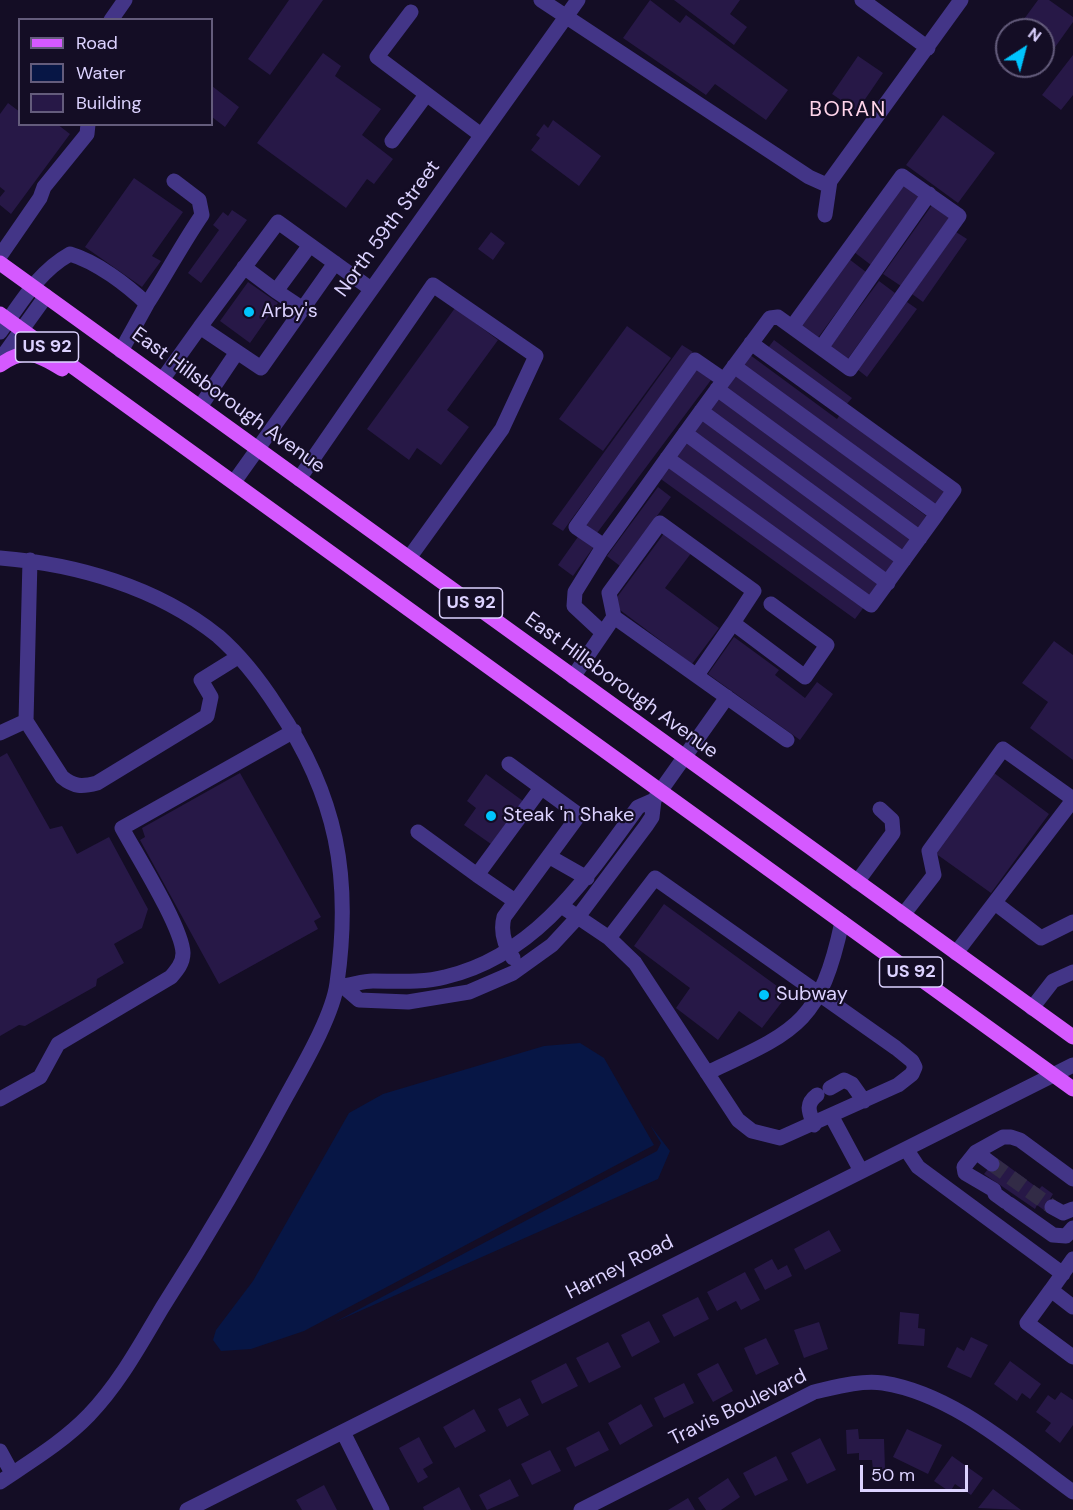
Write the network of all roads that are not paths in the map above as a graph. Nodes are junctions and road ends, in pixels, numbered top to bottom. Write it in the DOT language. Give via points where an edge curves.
graph roads {
  1 [pos="125,0"];
  2 [pos="541,0"];
  3 [pos="578,0"];
  4 [pos="862,0"];
  5 [pos="961,0"];
  6 [pos="411,12"];
  7 [pos="112,18"];
  8 [pos="565,18"];
  9 [pos="928,48"];
  10 [pos="426,95"];
  11 [pos="88,126"];
  12 [pos="481,135"];
  13 [pos="392,141"];
  14 [pos="174,181"];
  15 [pos="829,186"];
  16 [pos="929,194"];
  17 [pos="825,215"];
  18 [pos="310,245"];
  19 [pos="0,256"];
  20 [pos="0,263"];
  21 [pos="335,263"];
  22 [pos="244,267"];
  23 [pos="32,286"];
  24 [pos="371,288"];
  25 [pos="276,291"];
  26 [pos="46,297"];
  27 [pos="147,304"];
  28 [pos="303,309"];
  29 [pos="3,322"];
  30 [pos="200,327"];
  31 [pos="792,327"];
  32 [pos="22,330"];
  33 [pos="751,344"];
  34 [pos="821,348"];
  35 [pos="122,351"];
  36 [pos="237,352"];
  37 [pos="0,363"];
  38 [pos="734,366"];
  39 [pos="162,380"];
  40 [pos="94,381"];
  41 [pos="720,385"];
  42 [pos="200,407"];
  43 [pos="701,411"];
  44 [pos="685,433"];
  45 [pos="257,448"];
  46 [pos="667,458"];
  47 [pos="299,479"];
  48 [pos="234,482"];
  49 [pos="938,514"];
  50 [pos="920,538"];
  51 [pos="604,546"];
  52 [pos="0,558"];
  53 [pos="409,558"];
  54 [pos="30,560"];
  55 [pos="904,560"];
  56 [pos="888,583"];
  57 [pos="771,603"];
  58 [pos="614,617"];
  59 [pos="733,623"];
  60 [pos="603,633"];
  61 [pos="238,657"];
  62 [pos="697,675"];
  63 [pos="573,677"];
  64 [pos="727,697"];
  65 [pos="26,721"];
  66 [pos="294,731"];
  67 [pos="0,734"];
  68 [pos="787,740"];
  69 [pos="684,758"];
  70 [pos="509,764"];
  71 [pos="542,788"];
  72 [pos="657,795"];
  73 [pos="1073,800"];
  74 [pos="880,809"];
  75 [pos="418,832"];
  76 [pos="550,857"];
  77 [pos="477,875"];
  78 [pos="587,878"];
  79 [pos="857,882"];
  80 [pos="515,901"];
  81 [pos="995,903"];
  82 [pos="562,908"];
  83 [pos="903,915"];
  84 [pos="577,918"];
  85 [pos="842,922"];
  86 [pos="1073,922"];
  87 [pos="609,938"];
  88 [pos="508,951"];
  89 [pos="956,953"];
  90 [pos="519,969"];
  91 [pos="1073,972"];
  92 [pos="341,986"];
  93 [pos="820,993"];
  94 [pos="1032,1008"];
  95 [pos="1073,1037"];
  96 [pos="1073,1065"];
  97 [pos="707,1073"];
  98 [pos="1053,1075"];
  99 [pos="1073,1089"];
  100 [pos="0,1099"];
  101 [pos="864,1101"];
  102 [pos="832,1117"];
  103 [pos="814,1125"];
  104 [pos="906,1149"];
  105 [pos="976,1152"];
  106 [pos="992,1164"];
  107 [pos="861,1172"];
  108 [pos="1073,1179"];
  109 [pos="1052,1207"];
  110 [pos="1073,1209"];
  111 [pos="1073,1228"];
  112 [pos="1073,1259"];
  113 [pos="1063,1274"];
  114 [pos="1051,1290"];
  115 [pos="1073,1307"];
  116 [pos="1073,1357"];
  117 [pos="343,1432"];
  118 [pos="0,1451"];
  119 [pos="6,1478"];
  120 [pos="1073,1492"];
  121 [pos="187,1510"];
  122 [pos="382,1510"];
  123 [pos="580,1510"];
  1 -- 7 [label="street"];
  2 -- 8 [label="street"];
  3 -- 8 [label="street, North 59th Street"];
  4 -- 9 [label="street"];
  5 -- 9 [label="street"];
  6 -- 10 [label="street" via="377,57"];
  8 -- 12 [label="street, North 59th Street"];
  8 -- 15 [label="street" via="617,48 809,177"];
  9 -- 15 [label="street"];
  10 -- 12 [label="street"];
  10 -- 13 [label="street"];
  11 -- 19 [label="street" via="87,134 44,187"];
  12 -- 24 [label="street, North 59th Street"];
  14 -- 27 [label="street" via="199,200 202,214"];
  15 -- 17 [label="street"];
  16 -- 31 [label="street" via="902,176"];
  16 -- 34 [label="street"];
  16 -- 34 [label="street" via="959,216 850,369"];
  18 -- 21 [label="street"];
  18 -- 22 [label="street" via="278,222"];
  18 -- 25 [label="street"];
  20 -- 23 [label="main road, East Hillsborough Avenue / US 92"];
  21 -- 24 [label="street"];
  21 -- 28 [label="street"];
  22 -- 25 [label="street"];
  22 -- 30 [label="street"];
  23 -- 26 [label="main road, East Hillsborough Avenue / US 92"];
  23 -- 27 [label="street" via="70,254 83,258"];
  23 -- 29 [label="street"];
  24 -- 45 [label="street, North 59th Street"];
  25 -- 28 [label="street"];
  26 -- 32 [label="street"];
  26 -- 35 [label="main road, East Hillsborough Avenue / US 92"];
  27 -- 35 [label="street"];
  28 -- 36 [label="street" via="261,368"];
  29 -- 32 [label="main road, US 92"];
  30 -- 36 [label="street"];
  30 -- 39 [label="street"];
  31 -- 33 [label="street" via="778,317 770,318"];
  31 -- 34 [label="street"];
  32 -- 37 [label="street"];
  32 -- 40 [label="main road, US 92"];
  33 -- 38 [label="street"];
  33 -- 49 [label="street" via="954,490"];
  35 -- 39 [label="main road, East Hillsborough Avenue / US 92"];
  36 -- 42 [label="street"];
  37 -- 40 [label="main road" via="32,353 72,375"];
  38 -- 41 [label="street"];
  38 -- 49 [label="street"];
  39 -- 42 [label="main road, East Hillsborough Avenue / US 92"];
  40 -- 48 [label="main road, US 92"];
  41 -- 43 [label="street"];
  41 -- 50 [label="street"];
  41 -- 51 [label="street" via="695,360 576,527"];
  42 -- 45 [label="main road, East Hillsborough Avenue / US 92"];
  43 -- 44 [label="street"];
  43 -- 55 [label="street"];
  44 -- 46 [label="street"];
  44 -- 56 [label="street"];
  45 -- 47 [label="main road, East Hillsborough Avenue / US 92"];
  45 -- 48 [label="street, North 59th Street"];
  46 -- 51 [label="street"];
  46 -- 56 [label="street" via="871,605"];
  47 -- 53 [label="main road, East Hillsborough Avenue / US 92"];
  47 -- 53 [label="street" via="433,285 536,356 502,429"];
  48 -- 72 [label="main road, US 92"];
  49 -- 50 [label="street"];
  50 -- 55 [label="street"];
  51 -- 60 [label="street" via="575,592 574,606"];
  52 -- 54 [label="street"];
  53 -- 63 [label="main road, East Hillsborough Avenue / US 92"];
  54 -- 61 [label="street" via="63,565 139,591 201,625"];
  54 -- 65 [label="street"];
  55 -- 56 [label="street"];
  57 -- 59 [label="street" via="827,645 805,676"];
  58 -- 59 [label="street" via="609,593 660,522 754,591"];
  58 -- 60 [label="street"];
  58 -- 62 [label="street"];
  59 -- 62 [label="street"];
  60 -- 63 [label="street"];
  61 -- 65 [label="street" via="201,680 211,697 207,716 97,783 71,784 62,777"];
  61 -- 66 [label="street" via="264,686"];
  62 -- 64 [label="street"];
  63 -- 69 [label="main road, East Hillsborough Avenue / US 92"];
  64 -- 68 [label="street"];
  64 -- 69 [label="street"];
  65 -- 67 [label="street"];
  66 -- 92 [label="street" via="327,802 339,849 343,897"];
  66 -- 100 [label="street" via="122,828 178,933 183,954 179,967 171,977 58,1044 40,1077"];
  69 -- 72 [label="street"];
  69 -- 79 [label="main road, East Hillsborough Avenue / US 92"];
  70 -- 71 [label="street"];
  71 -- 76 [label="street" via="579,815"];
  71 -- 77 [label="street"];
  72 -- 78 [label="street" via="638,807"];
  72 -- 84 [label="street" via="652,817"];
  72 -- 85 [label="main road, US 92"];
  73 -- 81 [label="street"];
  73 -- 83 [label="street" via="1003,749 929,851 934,875"];
  74 -- 79 [label="street" via="892,820 893,833"];
  75 -- 77 [label="street"];
  76 -- 78 [label="street"];
  76 -- 80 [label="street"];
  77 -- 80 [label="street"];
  78 -- 82 [label="street"];
  79 -- 83 [label="main road, East Hillsborough Avenue / US 92"];
  80 -- 88 [label="street" via="501,927"];
  81 -- 86 [label="street" via="1041,938"];
  81 -- 89 [label="street"];
  82 -- 84 [label="street"];
  82 -- 88 [label="street"];
  83 -- 89 [label="main road, East Hillsborough Avenue / US 92"];
  84 -- 87 [label="street"];
  84 -- 90 [label="street" via="552,945"];
  85 -- 93 [label="street" via="835,956"];
  85 -- 98 [label="main road, US 92"];
  87 -- 93 [label="street" via="655,878"];
  87 -- 97 [label="street" via="635,963"];
  88 -- 90 [label="street"];
  88 -- 92 [label="street" via="488,964 444,978 360,981"];
  89 -- 94 [label="main road, East Hillsborough Avenue / US 92"];
  90 -- 92 [label="street" via="469,992 408,1002 359,1000"];
  91 -- 94 [label="street" via="1053,981"];
  92 -- 119 [label="street" via="314,1046 249,1166 117,1381 89,1415"];
  93 -- 97 [label="street" via="812,1008 788,1033"];
  93 -- 101 [label="street" via="896,1048 915,1067 898,1085"];
  94 -- 95 [label="main road, East Hillsborough Avenue / US 92"];
  96 -- 98 [label="street, Harney Road"];
  97 -- 103 [label="street" via="738,1120 752,1131 780,1138"];
  98 -- 99 [label="main road, US 92"];
  98 -- 104 [label="street, Harney Road"];
  101 -- 102 [label="street"];
  101 -- 103 [label="street" via="852,1083 844,1080 810,1101 808,1110"];
  102 -- 103 [label="street"];
  102 -- 107 [label="street"];
  104 -- 107 [label="street, Harney Road"];
  104 -- 113 [label="street" via="918,1167"];
  105 -- 106 [label="street"];
  105 -- 108 [label="street" via="1003,1137 1011,1137"];
  105 -- 111 [label="street" via="968,1159 965,1173 1009,1200 1053,1235 1066,1236"];
  107 -- 117 [label="street, Harney Road"];
  109 -- 110 [label="street" via="1063,1213"];
  112 -- 113 [label="street"];
  113 -- 114 [label="street"];
  114 -- 115 [label="street"];
  114 -- 116 [label="street" via="1027,1323"];
  117 -- 121 [label="street, Harney Road"];
  117 -- 122 [label="street"];
  118 -- 119 [label="street"];
  120 -- 123 [label="street, Travis Boulevard" via="952,1407 920,1392 881,1383 849,1384 814,1392"];
}
